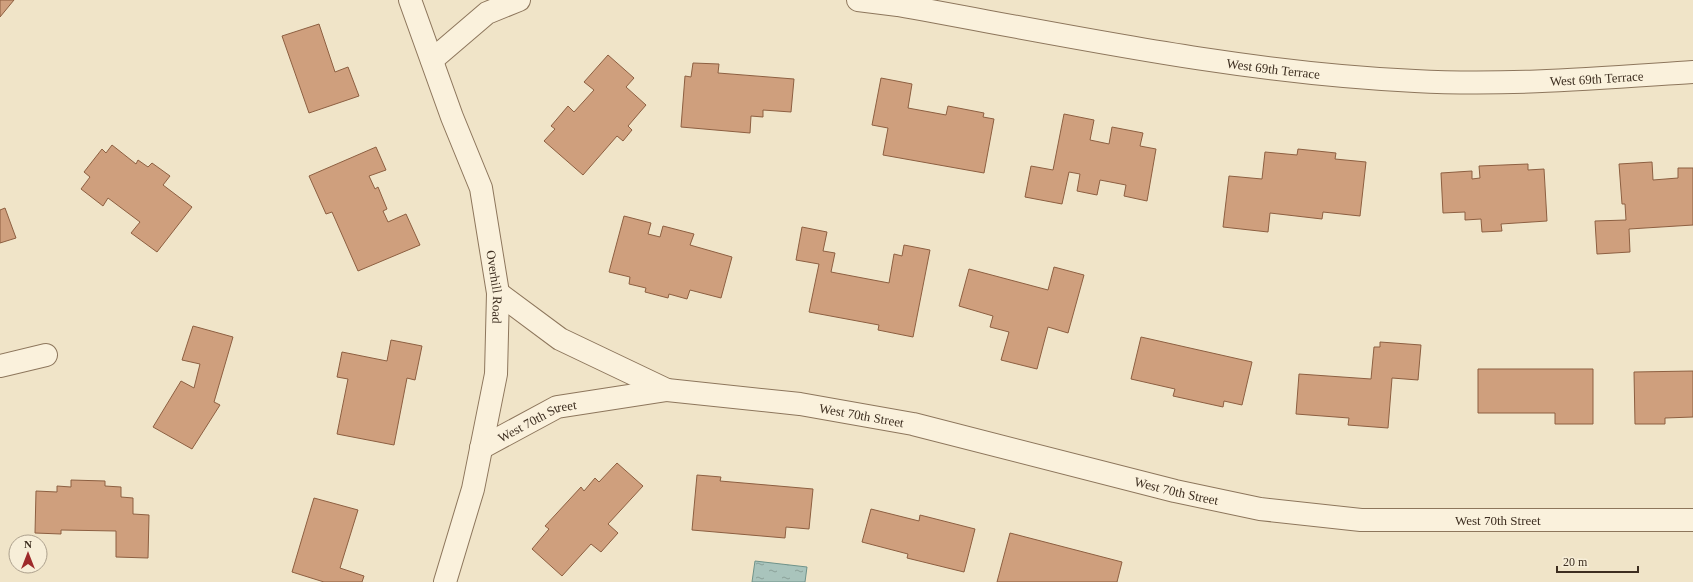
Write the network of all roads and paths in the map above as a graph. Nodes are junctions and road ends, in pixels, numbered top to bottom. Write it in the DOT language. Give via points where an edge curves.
graph roads {
  1 [pos="410,0"];
  2 [pos="519,0"];
  3 [pos="858,0"];
  4 [pos="432,60"];
  5 [pos="1693,72"];
  6 [pos="498,292"];
  7 [pos="46,355"];
  8 [pos="0,366"];
  9 [pos="667,390"];
  10 [pos="481,448"];
  11 [pos="1693,520"];
  12 [pos="445,582"];
  1 -- 4 [label="street, Overhill Road"];
  2 -- 4 [label="street" via="487,13"];
  3 -- 5 [label="street, West 69th Terrace" via="1215,62 1327,75 1417,82 1505,82"];
  4 -- 6 [label="street, Overhill Road" via="481,188"];
  6 -- 9 [label="street, West 70th Street" via="560,339"];
  6 -- 10 [label="street, Overhill Road" via="496,374"];
  7 -- 8 [label="street"];
  9 -- 10 [label="street, West 70th Street" via="557,407"];
  9 -- 11 [label="street, West 70th Street" via="800,404 913,424 1175,491 1260,508 1361,520"];
  10 -- 12 [label="street, Overhill Road" via="473,489"];
}
